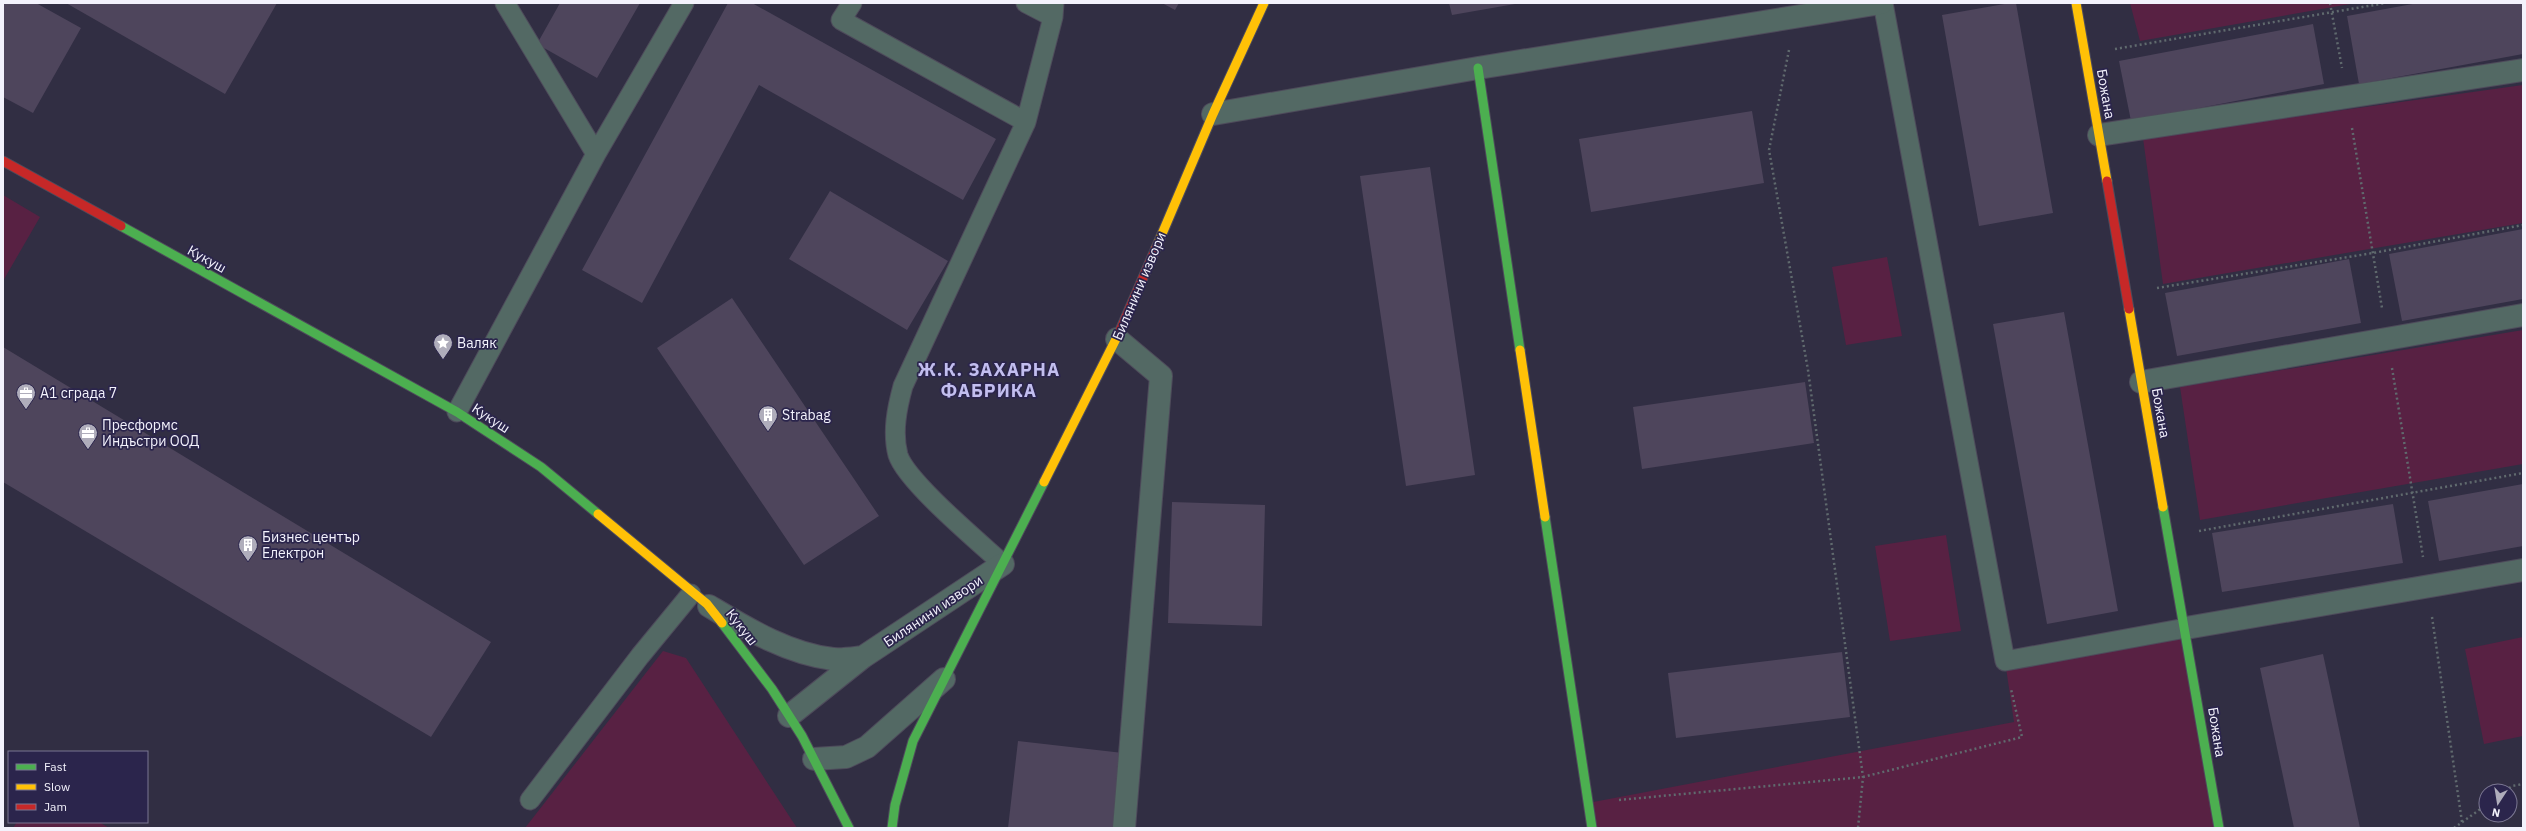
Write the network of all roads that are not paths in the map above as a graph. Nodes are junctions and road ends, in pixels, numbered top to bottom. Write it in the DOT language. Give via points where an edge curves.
graph roads {
  1 [pos="505,3"];
  2 [pos="684,3"];
  3 [pos="852,3"];
  4 [pos="1026,3"];
  5 [pos="1264,3"];
  6 [pos="1882,3"];
  7 [pos="2076,3"];
  8 [pos="1054,10"];
  9 [pos="1478,68"];
  10 [pos="2523,70"];
  11 [pos="1213,114"];
  12 [pos="1026,122"];
  13 [pos="2099,135"];
  14 [pos="596,154"];
  15 [pos="3,161"];
  16 [pos="2523,315"];
  17 [pos="1117,339"];
  18 [pos="2141,382"];
  19 [pos="457,412"];
  20 [pos="1003,564"];
  21 [pos="2523,570"];
  22 [pos="699,599"];
  23 [pos="2186,628"];
  24 [pos="863,657"];
  25 [pos="945,679"];
  26 [pos="789,716"];
  27 [pos="814,759"];
  28 [pos="530,800"];
  29 [pos="849,828"];
  30 [pos="892,828"];
  31 [pos="1124,828"];
  32 [pos="1592,828"];
  33 [pos="2219,828"];
  1 -- 14 [label="lane"];
  2 -- 14 [label="lane"];
  3 -- 12 [label="lane" via="841,20"];
  4 -- 8 [label="lane"];
  5 -- 11 [label="street, Билянини извори"];
  6 -- 9 [label="street"];
  6 -- 23 [label="lane" via="2005,661"];
  7 -- 13 [label="street, Божана"];
  8 -- 12 [label="lane"];
  9 -- 11 [label="street"];
  9 -- 32 [label="street"];
  10 -- 13 [label="street"];
  11 -- 17 [label="street, Билянини извори"];
  12 -- 20 [label="lane" via="903,386 895,417 898,455 914,480"];
  13 -- 18 [label="street, Божана"];
  14 -- 19 [label="lane"];
  15 -- 19 [label="street, Кукуш"];
  16 -- 18 [label="street"];
  17 -- 20 [label="street, Билянини извори"];
  17 -- 31 [label="street" via="1161,376"];
  18 -- 23 [label="street, Божана"];
  19 -- 22 [label="street, Кукуш" via="541,467"];
  20 -- 24 [label="street, Билянини извори"];
  20 -- 25 [label="street, Билянини извори"];
  21 -- 23 [label="street"];
  22 -- 24 [label="street, Билянини извори" via="758,634 798,650 833,659"];
  22 -- 26 [label="street, Кукуш" via="772,689"];
  22 -- 28 [label="lane" via="640,656"];
  23 -- 33 [label="street, Божана"];
  24 -- 26 [label="street, Билянини извори"];
  25 -- 27 [label="street, Билянини извори" via="867,747 846,757"];
  25 -- 30 [label="street, Билянини извори" via="913,741 896,798"];
  26 -- 27 [label="street, Кукуш"];
  27 -- 29 [label="street, Кукуш"];
}
